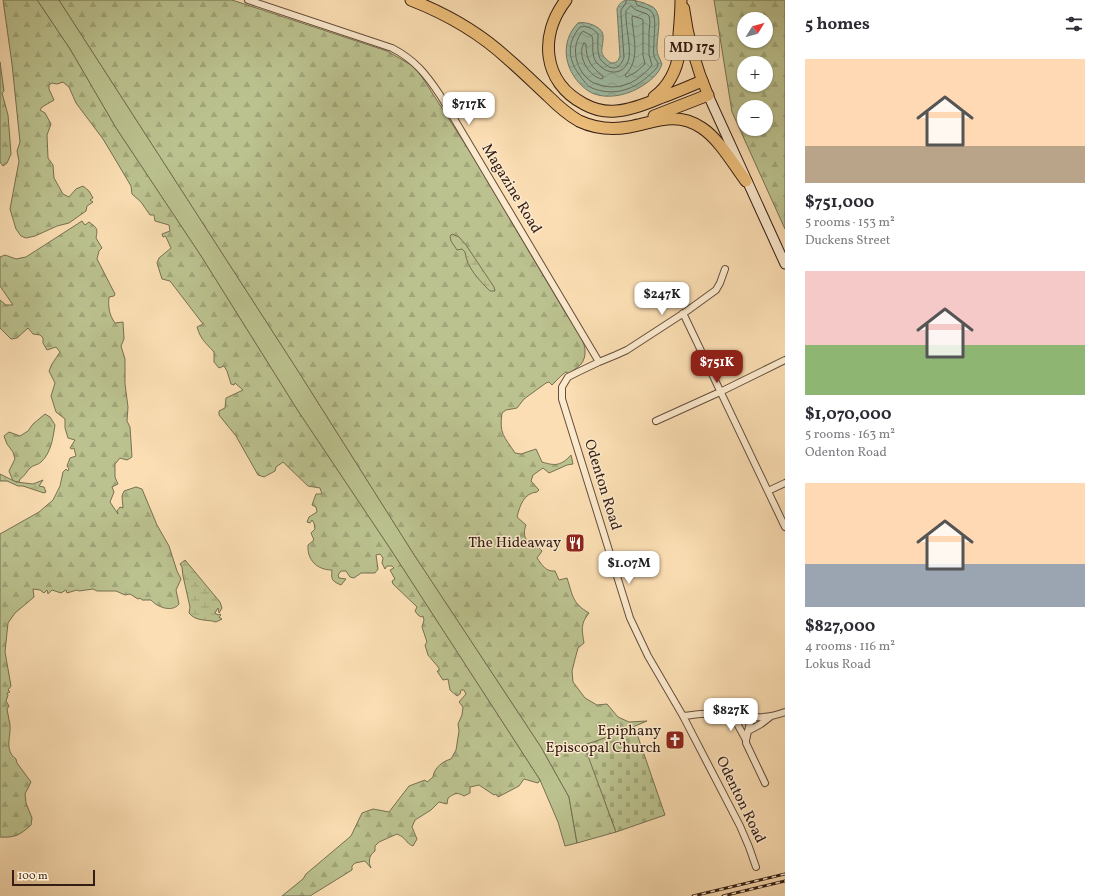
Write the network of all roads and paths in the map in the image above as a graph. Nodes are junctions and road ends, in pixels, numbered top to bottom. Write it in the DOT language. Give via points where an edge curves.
graph roads {
  1 [pos="248,0"];
  2 [pos="411,0"];
  3 [pos="566,0"];
  4 [pos="682,0"];
  5 [pos="702,81"];
  6 [pos="708,94"];
  7 [pos="643,105"];
  8 [pos="630,126"];
  9 [pos="746,181"];
  10 [pos="785,264"];
  11 [pos="725,269"];
  12 [pos="683,313"];
  13 [pos="785,360"];
  14 [pos="599,362"];
  15 [pos="720,392"];
  16 [pos="656,421"];
  17 [pos="785,483"];
  18 [pos="768,491"];
  19 [pos="785,527"];
  20 [pos="785,712"];
  21 [pos="683,716"];
  22 [pos="733,716"];
  23 [pos="770,717"];
  24 [pos="751,718"];
  25 [pos="748,731"];
  26 [pos="746,740"];
  27 [pos="765,783"];
  28 [pos="756,867"];
  1 -- 14 [label="street, Magazine Road" via="392,48 422,70 440,95"];
  2 -- 8 [label="highway" via="446,15 474,32 508,58 571,116 591,126"];
  3 -- 7 [label="highway" via="551,26 548,49 553,71 563,88 578,101 604,111 626,110"];
  4 -- 5 [label="main road, MD 175"];
  4 -- 7 [label="highway" via="680,52 676,67 666,86"];
  5 -- 6 [label="main road, MD 175"];
  5 -- 7 [label="highway"];
  6 -- 8 [label="highway"];
  6 -- 9 [label="main road, MD 175"];
  8 -- 9 [label="highway" via="665,118 693,123 711,135"];
  9 -- 10 [label="main road, MD 175"];
  11 -- 12 [label="street, Odenton Road" via="716,290"];
  12 -- 14 [label="street, Odenton Road" via="627,350"];
  12 -- 15 [label="street"];
  13 -- 15 [label="street"];
  14 -- 21 [label="street, Odenton Road" via="568,378 562,386 562,399 630,618 648,656"];
  15 -- 16 [label="street"];
  15 -- 18 [label="street"];
  17 -- 18 [label="street"];
  18 -- 19 [label="street"];
  20 -- 23 [label="street"];
  21 -- 22 [label="street"];
  21 -- 28 [label="street, Odenton Road" via="740,826"];
  22 -- 24 [label="street"];
  22 -- 26 [label="street"];
  23 -- 24 [label="street"];
  23 -- 25 [label="street"];
  24 -- 25 [label="street"];
  25 -- 26 [label="street"];
  26 -- 27 [label="street"];
}
